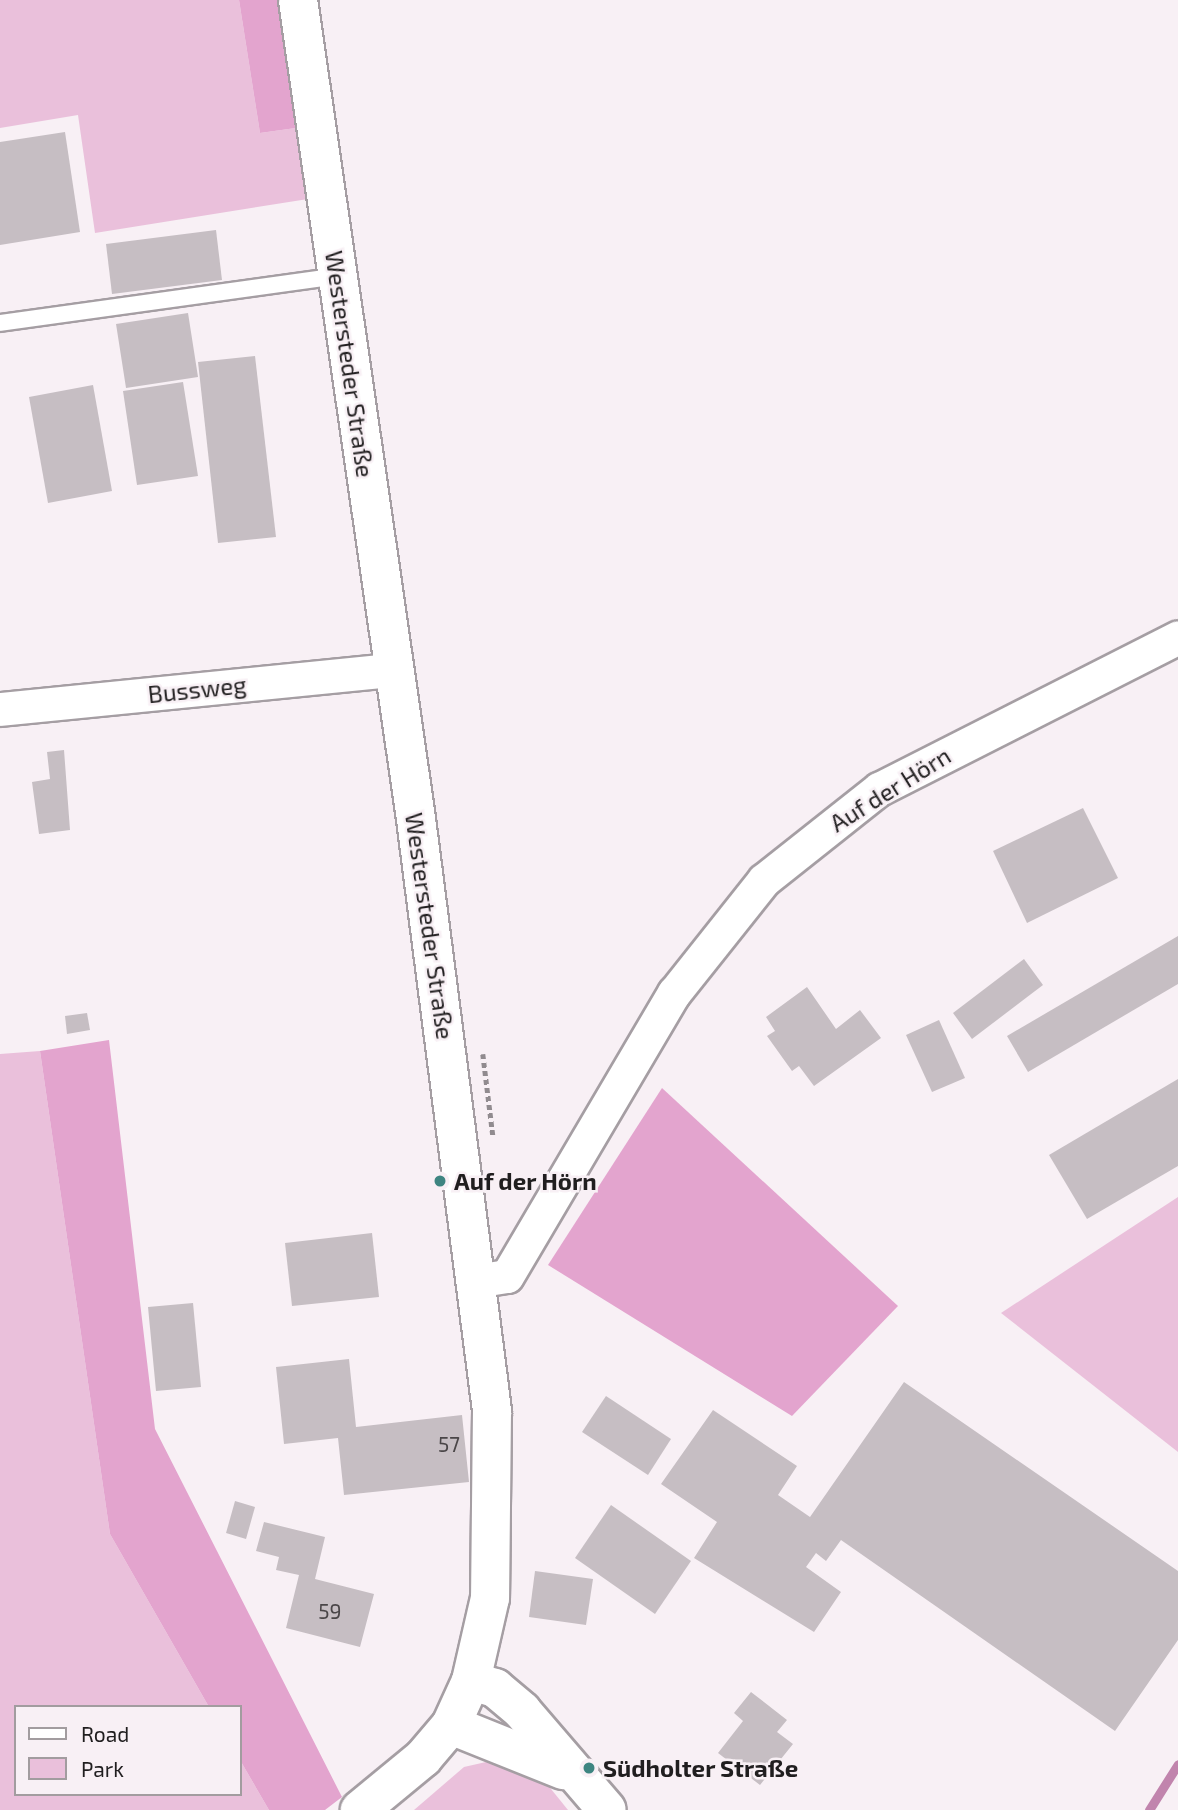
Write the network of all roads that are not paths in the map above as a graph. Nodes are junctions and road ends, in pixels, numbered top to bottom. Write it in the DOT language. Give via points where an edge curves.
graph roads {
  1 [pos="298,0"];
  2 [pos="337,276"];
  3 [pos="0,323"];
  4 [pos="1178,638"];
  5 [pos="394,670"];
  6 [pos="0,709"];
  7 [pos="475,1281"];
  8 [pos="471,1681"];
  9 [pos="451,1725"];
  10 [pos="581,1778"];
  11 [pos="360,1810"];
  12 [pos="607,1810"];
  1 -- 2 [label="main road, Westersteder Straße"];
  2 -- 3 [label="lane"];
  2 -- 5 [label="main road, Westersteder Straße"];
  4 -- 7 [label="street, Auf der Hörn" via="879,789 764,880 674,993 507,1276"];
  5 -- 6 [label="street, Bussweg"];
  5 -- 7 [label="main road, Westersteder Straße"];
  7 -- 8 [label="main road, Westersteder Straße" via="492,1411 493,1541 490,1598"];
  8 -- 9 [label="main road, Westersteder Straße"];
  8 -- 10 [label="main road" via="495,1688 522,1711"];
  9 -- 10 [label="main road" via="519,1747"];
  9 -- 11 [label="main road, Westersteder Straße"];
  10 -- 12 [label="main road"];
}
